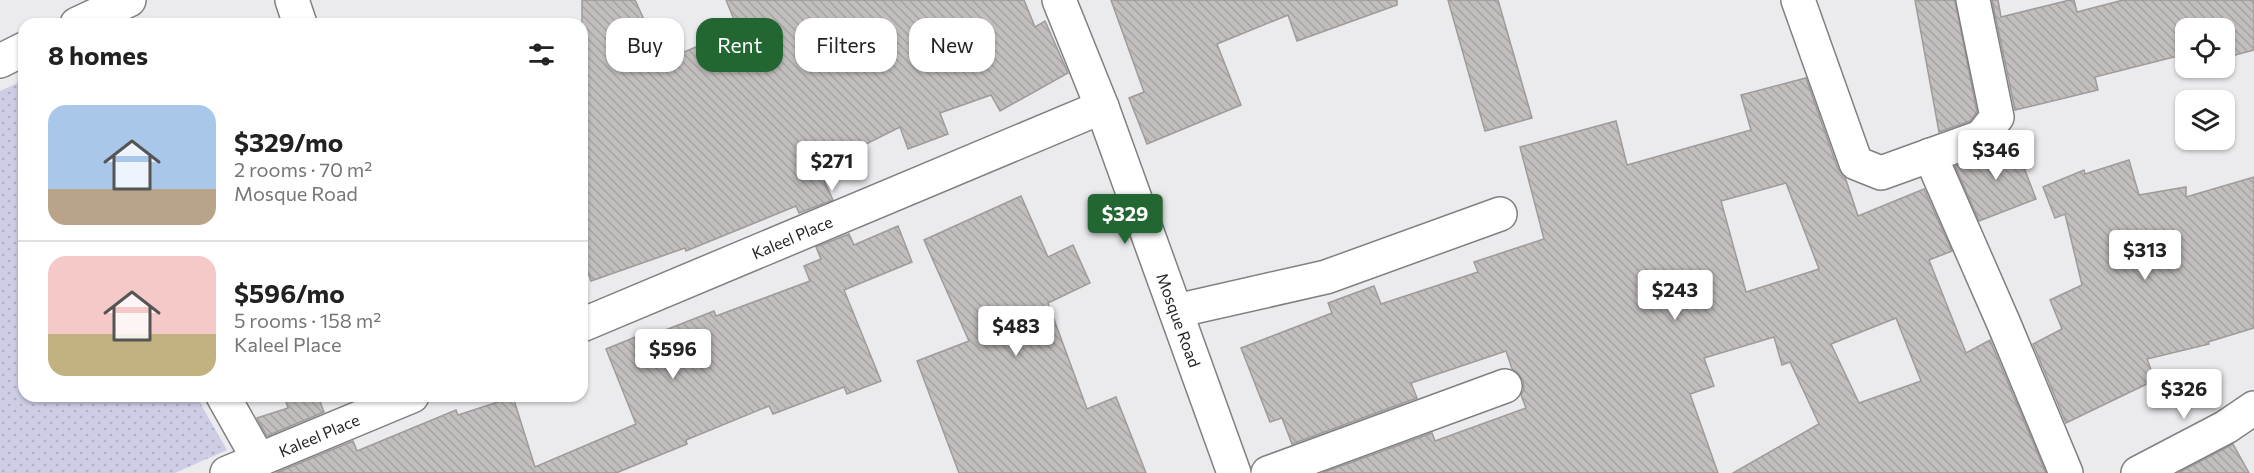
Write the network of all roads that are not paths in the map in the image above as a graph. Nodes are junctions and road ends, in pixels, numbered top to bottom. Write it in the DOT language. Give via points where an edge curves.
graph roads {
  1 [pos="129,0"];
  2 [pos="292,0"];
  3 [pos="1059,0"];
  4 [pos="1798,0"];
  5 [pos="1973,0"];
  6 [pos="90,18"];
  7 [pos="298,18"];
  8 [pos="18,52"];
  9 [pos="0,61"];
  10 [pos="1102,107"];
  11 [pos="1930,155"];
  12 [pos="1500,214"];
  13 [pos="1176,311"];
  14 [pos="588,322"];
  15 [pos="1504,386"];
  16 [pos="226,402"];
  17 [pos="398,402"];
  18 [pos="2254,408"];
  19 [pos="259,460"];
  20 [pos="1232,472"];
  21 [pos="227,473"];
  22 [pos="1268,473"];
  23 [pos="2066,473"];
  24 [pos="2138,473"];
  1 -- 6 [label="street"];
  2 -- 7 [label="street"];
  3 -- 10 [label="street, Mosque Road"];
  4 -- 11 [label="street" via="1856,163 1881,173"];
  5 -- 11 [label="street" via="1998,117 1981,137"];
  8 -- 9 [label="street"];
  10 -- 13 [label="street, Mosque Road"];
  10 -- 14 [label="street, Kaleel Place"];
  11 -- 23 [label="street"];
  12 -- 13 [label="street" via="1326,277"];
  13 -- 20 [label="street, Mosque Road"];
  15 -- 22 [label="street"];
  16 -- 19 [label="street"];
  17 -- 19 [label="street, Kaleel Place"];
  18 -- 24 [label="street"];
  19 -- 21 [label="street, Kaleel Place"];
}
